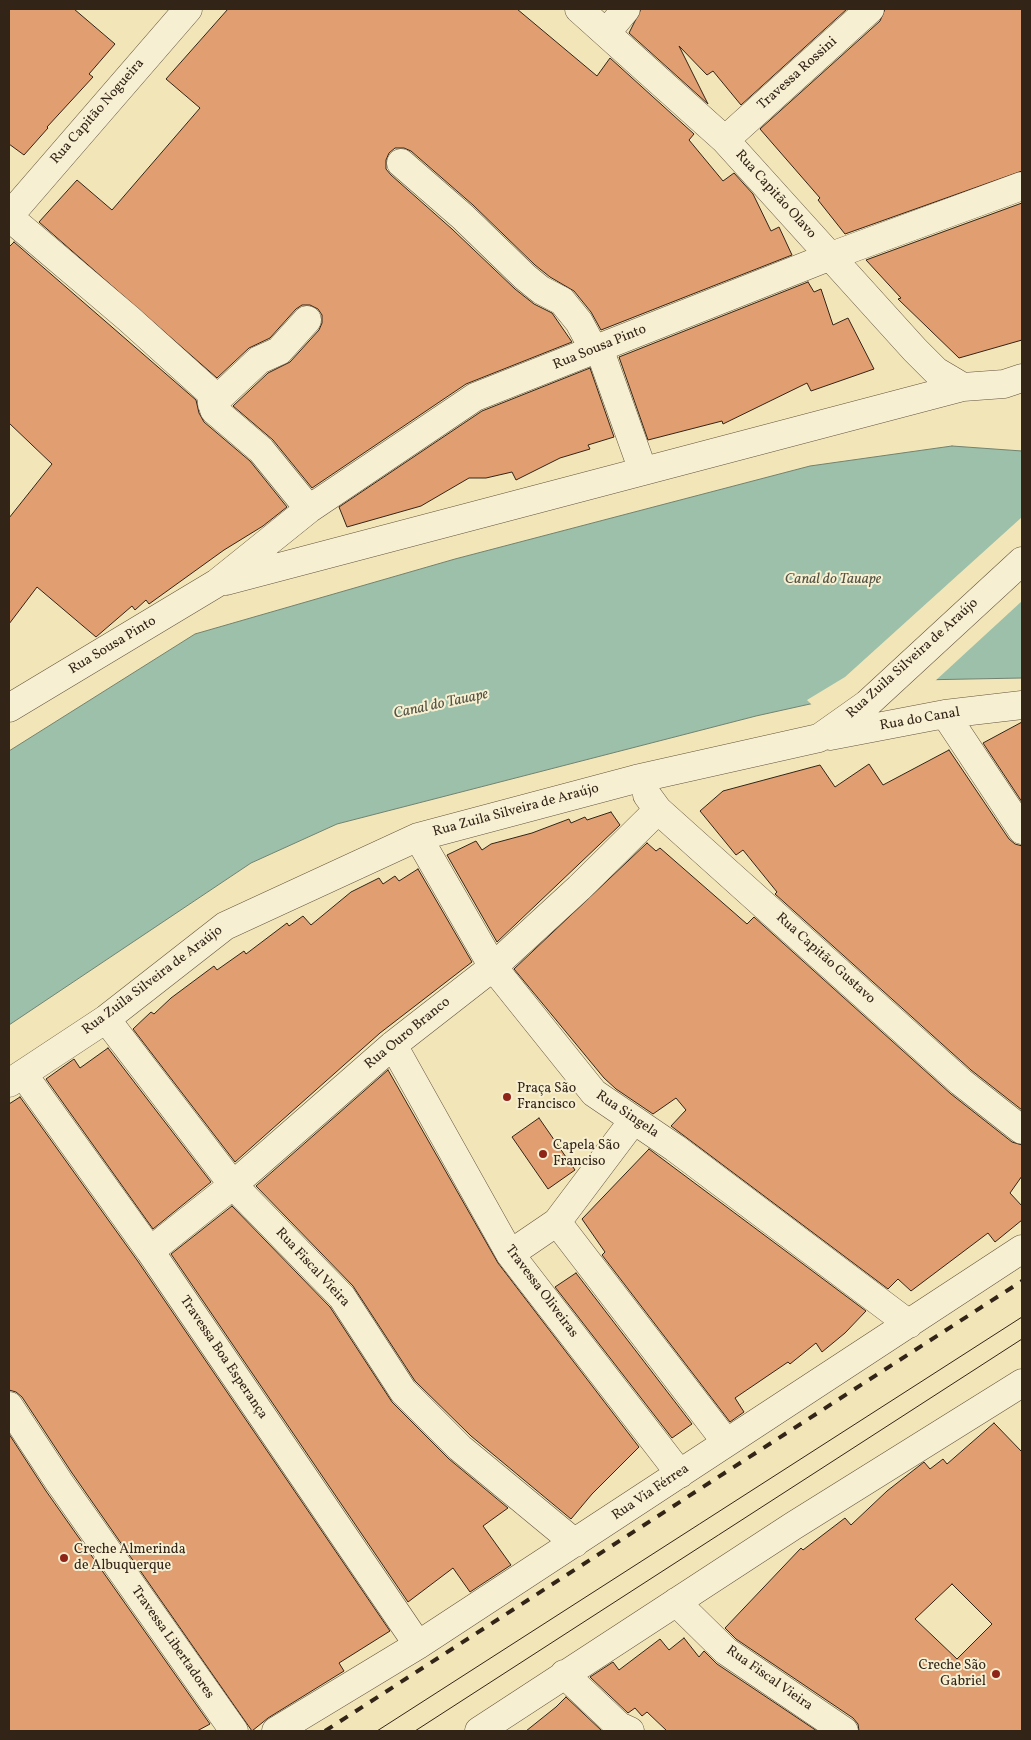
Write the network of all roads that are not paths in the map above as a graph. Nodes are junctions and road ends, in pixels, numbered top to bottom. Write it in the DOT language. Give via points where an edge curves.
graph roads {
  1 [pos="188,9"];
  2 [pos="580,9"];
  3 [pos="626,9"];
  4 [pos="870,9"];
  5 [pos="607,32"];
  6 [pos="725,140"];
  7 [pos="401,163"];
  8 [pos="1022,186"];
  9 [pos="9,217"];
  10 [pos="831,256"];
  11 [pos="307,320"];
  12 [pos="597,349"];
  13 [pos="1022,378"];
  14 [pos="963,387"];
  15 [pos="212,404"];
  16 [pos="643,471"];
  17 [pos="309,509"];
  18 [pos="1022,561"];
  19 [pos="217,583"];
  20 [pos="1022,706"];
  21 [pos="9,708"];
  22 [pos="946,714"];
  23 [pos="818,738"];
  24 [pos="636,779"];
  25 [pos="658,810"];
  26 [pos="1022,830"];
  27 [pos="418,837"];
  28 [pos="492,966"];
  29 [pos="106,1019"];
  30 [pos="393,1045"];
  31 [pos="16,1079"];
  32 [pos="633,1121"];
  33 [pos="1022,1130"];
  34 [pos="233,1185"];
  35 [pos="557,1222"];
  36 [pos="1022,1249"];
  37 [pos="150,1251"];
  38 [pos="510,1254"];
  39 [pos="909,1324"];
  40 [pos="1022,1383"];
  41 [pos="9,1406"];
  42 [pos="726,1442"];
  43 [pos="680,1474"];
  44 [pos="575,1543"];
  45 [pos="676,1602"];
  46 [pos="418,1646"];
  47 [pos="564,1674"];
  48 [pos="621,1729"];
  49 [pos="234,1731"];
  50 [pos="276,1731"];
  51 [pos="480,1731"];
  52 [pos="842,1731"];
  1 -- 9 [label="street, Rua Capitão Nogueira"];
  2 -- 5 [label="street, Rua Capitão Olavo"];
  3 -- 5 [label="street"];
  4 -- 6 [label="street, Travessa Rossini"];
  5 -- 6 [label="street, Rua Capitão Olavo"];
  6 -- 10 [label="street, Rua Capitão Olavo"];
  7 -- 12 [label="street" via="464,217 525,277 562,301"];
  8 -- 10 [label="street, Rua Sousa Pinto"];
  9 -- 15 [label="street" via="210,392"];
  10 -- 12 [label="street, Rua Sousa Pinto"];
  10 -- 14 [label="street, Rua Capitão Olavo" via="936,371"];
  11 -- 15 [label="street" via="279,351 259,360"];
  12 -- 16 [label="street"];
  12 -- 17 [label="street, Rua Sousa Pinto" via="475,397"];
  13 -- 14 [label="street, Rua Sousa Pinto" via="1004,384"];
  14 -- 16 [label="street, Rua Sousa Pinto"];
  15 -- 17 [label="street" via="214,410 261,450"];
  16 -- 19 [label="street, Rua Sousa Pinto"];
  17 -- 19 [label="street, Rua Sousa Pinto"];
  18 -- 23 [label="street, Rua Zuila Silveira de Araújo" via="867,704"];
  19 -- 21 [label="street, Rua Sousa Pinto"];
  20 -- 22 [label="street, Rua do Canal"];
  22 -- 23 [label="street, Rua do Canal"];
  22 -- 26 [label="street"];
  23 -- 24 [label="street, Rua Zuila Silveira de Araújo"];
  24 -- 25 [label="street, Rua Capitão Gustavo"];
  24 -- 27 [label="street, Rua Zuila Silveira de Araújo"];
  25 -- 28 [label="street, Rua Ouro Branco"];
  25 -- 33 [label="street, Rua Capitão Gustavo" via="961,1082"];
  27 -- 28 [label="street, Rua Singela"];
  27 -- 29 [label="street, Rua Zuila Silveira de Araújo" via="226,926"];
  28 -- 30 [label="street, Rua Ouro Branco"];
  28 -- 32 [label="street, Rua Singela" via="594,1093"];
  29 -- 31 [label="street, Rua Zuila Silveira de Araújo"];
  29 -- 34 [label="street, Rua Fiscal Vieira"];
  30 -- 34 [label="street, Rua Ouro Branco"];
  30 -- 38 [label="street, Travessa Oliveiras"];
  31 -- 37 [label="street, Travessa Boa Esperança"];
  32 -- 35 [label="street"];
  32 -- 39 [label="street, Rua Singela" via="676,1148"];
  34 -- 37 [label="street, Rua Ouro Branco"];
  34 -- 44 [label="street, Rua Fiscal Vieira" via="342,1297 404,1391 460,1448"];
  35 -- 38 [label="street"];
  35 -- 42 [label="street"];
  36 -- 39 [label="street, Rua Via Férrea"];
  37 -- 46 [label="street, Travessa Boa Esperança"];
  38 -- 43 [label="street, Travessa Oliveiras"];
  39 -- 42 [label="street, Rua Via Férrea"];
  40 -- 45 [label="street"];
  41 -- 49 [label="street, Travessa Libertadores"];
  42 -- 43 [label="street, Rua Via Férrea"];
  43 -- 44 [label="street, Rua Via Férrea"];
  44 -- 46 [label="street, Rua Via Férrea"];
  45 -- 47 [label="street"];
  45 -- 52 [label="street, Rua Fiscal Vieira" via="726,1651"];
  46 -- 50 [label="street, Rua Via Férrea"];
  47 -- 48 [label="street"];
  47 -- 51 [label="street"];
}
